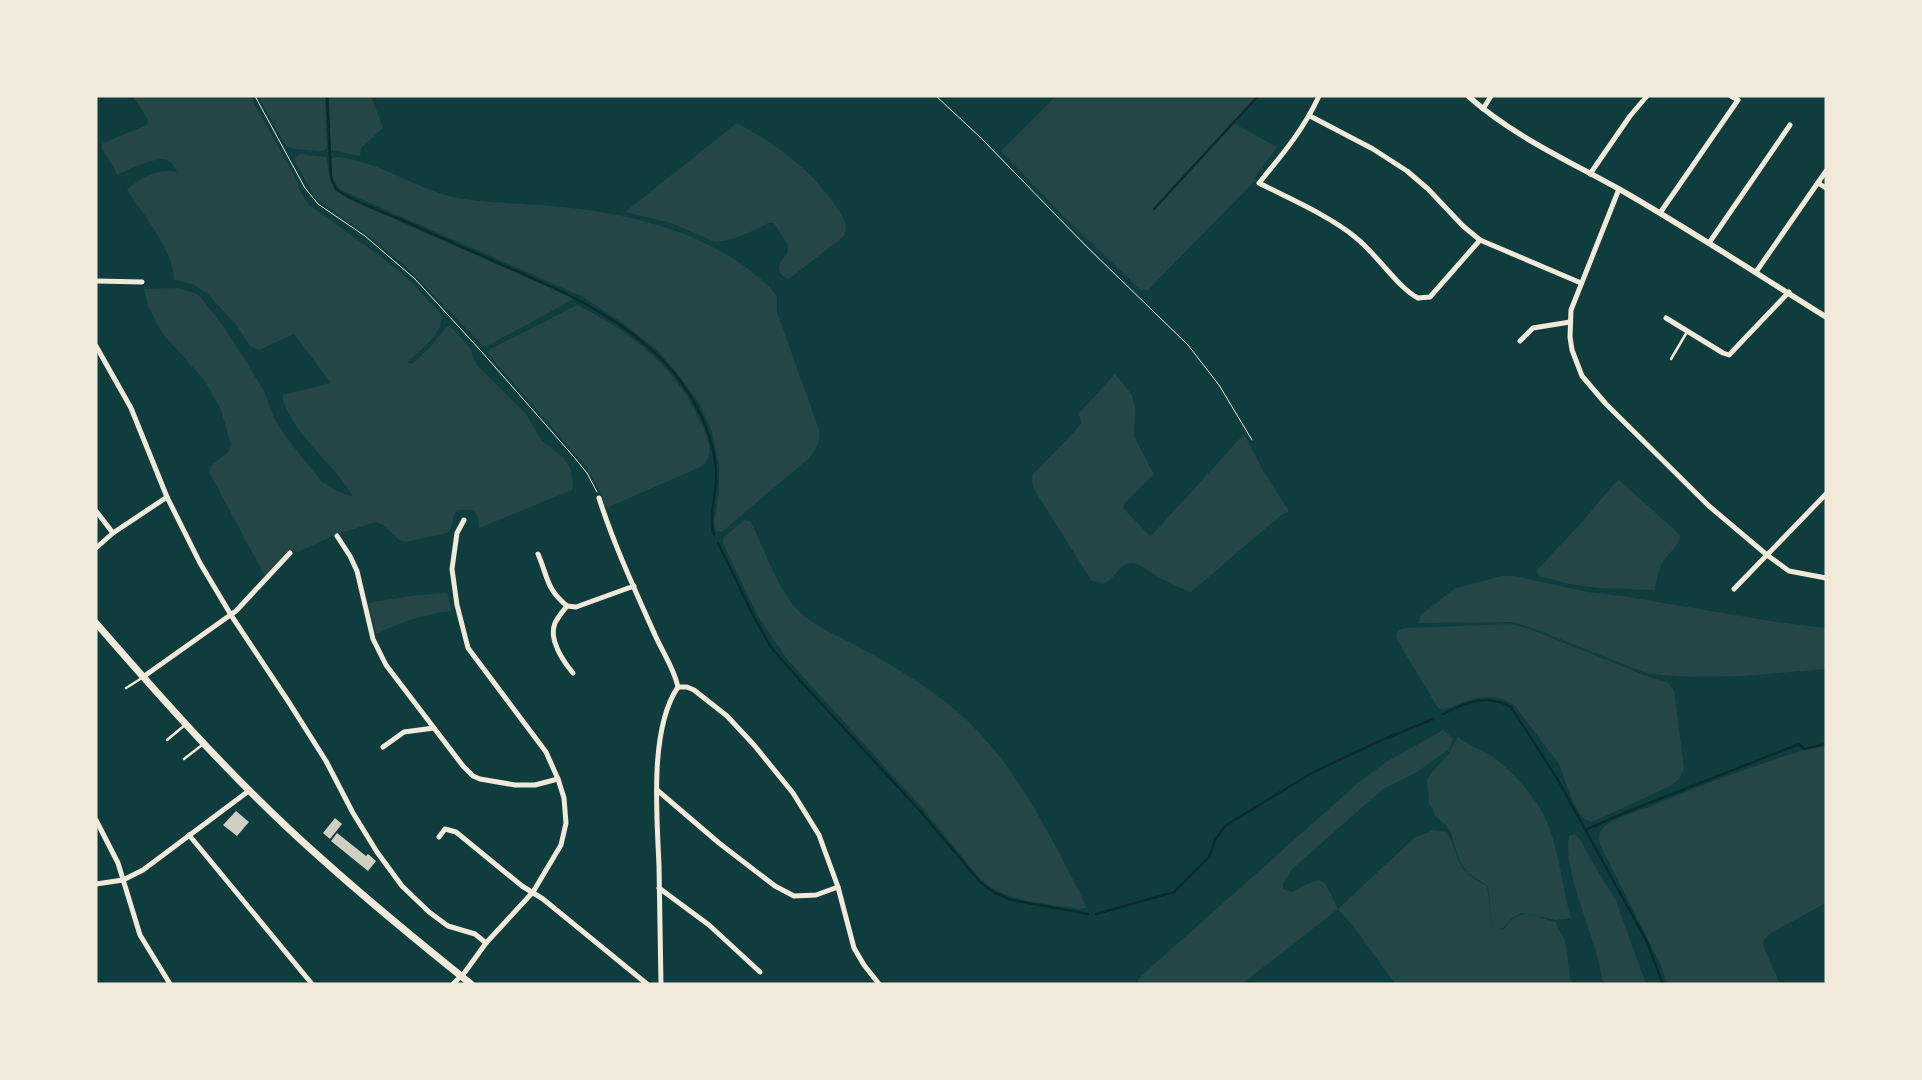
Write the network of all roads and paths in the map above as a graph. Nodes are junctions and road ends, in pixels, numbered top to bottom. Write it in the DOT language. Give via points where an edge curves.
graph roads {
  1 [pos="255,96"];
  2 [pos="936,96"];
  3 [pos="1319,96"];
  4 [pos="1468,96"];
  5 [pos="1492,96"];
  6 [pos="1647,96"];
  7 [pos="1731,96"];
  8 [pos="1482,109"];
  9 [pos="1310,116"];
  10 [pos="1790,125"];
  11 [pos="1826,171"];
  12 [pos="1590,174"];
  13 [pos="1818,183"];
  14 [pos="1826,188"];
  15 [pos="1619,189"];
  16 [pos="1660,213"];
  17 [pos="1480,240"];
  18 [pos="1709,243"];
  19 [pos="1756,272"];
  20 [pos="96,280"];
  21 [pos="142,282"];
  22 [pos="1581,283"];
  23 [pos="1789,292"];
  24 [pos="1826,317"];
  25 [pos="1666,318"];
  26 [pos="1570,322"];
  27 [pos="1687,332"];
  28 [pos="1520,341"];
  29 [pos="96,346"];
  30 [pos="1670,359"];
  31 [pos="1252,440"];
  32 [pos="1826,494"];
  33 [pos="167,497"];
  34 [pos="599,498"];
  35 [pos="96,511"];
  36 [pos="464,520"];
  37 [pos="113,533"];
  38 [pos="337,536"];
  39 [pos="96,548"];
  40 [pos="290,553"];
  41 [pos="538,554"];
  42 [pos="1767,555"];
  43 [pos="1826,578"];
  44 [pos="634,586"];
  45 [pos="1734,590"];
  46 [pos="567,606"];
  47 [pos="231,615"];
  48 [pos="96,623"];
  49 [pos="573,673"];
  50 [pos="143,677"];
  51 [pos="678,687"];
  52 [pos="126,688"];
  53 [pos="186,724"];
  54 [pos="434,728"];
  55 [pos="167,740"];
  56 [pos="204,744"];
  57 [pos="383,747"];
  58 [pos="184,759"];
  59 [pos="558,778"];
  60 [pos="250,790"];
  61 [pos="657,790"];
  62 [pos="96,820"];
  63 [pos="189,835"];
  64 [pos="440,837"];
  65 [pos="123,880"];
  66 [pos="96,884"];
  67 [pos="838,887"];
  68 [pos="659,888"];
  69 [pos="533,892"];
  70 [pos="486,943"];
  71 [pos="760,972"];
  72 [pos="462,976"];
  73 [pos="170,984"];
  74 [pos="312,984"];
  75 [pos="453,984"];
  76 [pos="471,984"];
  77 [pos="647,984"];
  78 [pos="661,984"];
  79 [pos="879,984"];
  1 -- 34 [label="path" via="313,200 375,244 425,289 581,465"];
  2 -- 31 [label="path" via="1188,345 1215,379"];
  3 -- 9 [label="street"];
  4 -- 8 [label="street"];
  5 -- 8 [label="street"];
  6 -- 12 [label="street"];
  7 -- 16 [label="street" via="1738,100"];
  8 -- 12 [label="street" via="1522,137"];
  9 -- 17 [label="street" via="1407,171"];
  9 -- 17 [label="street" via="1259,183 1355,237 1413,296 1430,297"];
  10 -- 18 [label="street"];
  11 -- 13 [label="street"];
  12 -- 15 [label="street"];
  13 -- 14 [label="street"];
  13 -- 19 [label="street"];
  15 -- 16 [label="street"];
  15 -- 22 [label="street"];
  16 -- 18 [label="street"];
  17 -- 22 [label="street"];
  18 -- 19 [label="street"];
  19 -- 23 [label="street"];
  20 -- 21 [label="street"];
  22 -- 26 [label="street"];
  23 -- 24 [label="street"];
  23 -- 27 [label="street" via="1730,355"];
  25 -- 27 [label="street"];
  26 -- 28 [label="street" via="1533,328"];
  26 -- 42 [label="street" via="1576,363 1593,391 1708,506"];
  27 -- 30 [label="lane"];
  29 -- 33 [label="street" via="131,408"];
  32 -- 42 [label="street"];
  33 -- 37 [label="street"];
  33 -- 47 [label="street" via="190,545"];
  34 -- 44 [label="street"];
  35 -- 37 [label="street"];
  36 -- 59 [label="street" via="457,533 452,569 468,648 546,752"];
  37 -- 39 [label="street"];
  38 -- 54 [label="street" via="357,571 373,639 386,665"];
  40 -- 47 [label="street"];
  41 -- 46 [label="street" via="551,590"];
  42 -- 43 [label="street" via="1789,571"];
  42 -- 45 [label="street"];
  44 -- 46 [label="street" via="576,607"];
  44 -- 51 [label="street" via="673,668"];
  46 -- 49 [label="street" via="555,623 554,637 563,660"];
  47 -- 50 [label="street"];
  47 -- 70 [label="street" via="293,708 376,852 395,878 448,926 475,934"];
  48 -- 50 [label="main road"];
  50 -- 52 [label="lane"];
  50 -- 53 [label="main road"];
  51 -- 61 [label="street" via="668,706 662,729"];
  51 -- 67 [label="street" via="694,690 727,716 793,793 819,835"];
  53 -- 55 [label="lane"];
  53 -- 56 [label="main road"];
  54 -- 57 [label="street" via="404,732"];
  54 -- 59 [label="street" via="463,766 480,779 535,785"];
  56 -- 58 [label="lane"];
  56 -- 60 [label="main road"];
  59 -- 69 [label="street" via="566,823 561,845"];
  60 -- 63 [label="street"];
  60 -- 72 [label="main road" via="323,860"];
  61 -- 67 [label="street" via="775,886 794,896 816,896"];
  61 -- 68 [label="street"];
  62 -- 65 [label="street"];
  63 -- 65 [label="street" via="143,870"];
  63 -- 74 [label="street"];
  64 -- 69 [label="street" via="445,829 456,832"];
  65 -- 66 [label="street"];
  65 -- 73 [label="street" via="140,935"];
  67 -- 79 [label="street" via="854,948"];
  68 -- 71 [label="street" via="709,925"];
  68 -- 78 [label="street"];
  69 -- 70 [label="street"];
  69 -- 77 [label="street"];
  70 -- 72 [label="street"];
  72 -- 75 [label="street"];
  72 -- 76 [label="main road"];
}
